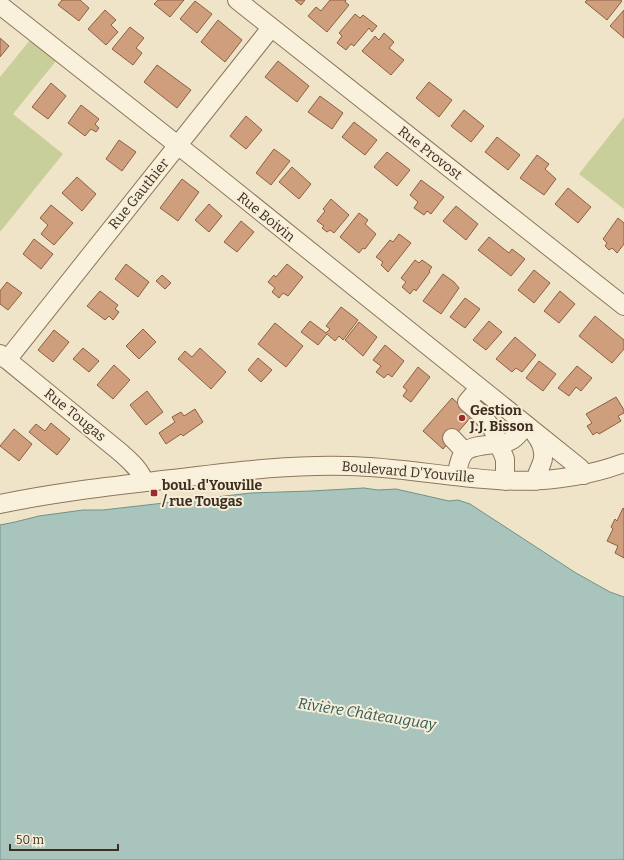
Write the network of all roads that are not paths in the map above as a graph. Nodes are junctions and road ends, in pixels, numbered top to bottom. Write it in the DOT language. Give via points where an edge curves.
graph roads {
  1 [pos="237,0"];
  2 [pos="0,5"];
  3 [pos="271,28"];
  4 [pos="178,146"];
  5 [pos="624,306"];
  6 [pos="3,357"];
  7 [pos="479,388"];
  8 [pos="529,428"];
  9 [pos="452,438"];
  10 [pos="499,444"];
  11 [pos="465,452"];
  12 [pos="624,462"];
  13 [pos="584,474"];
  14 [pos="457,476"];
  15 [pos="505,481"];
  16 [pos="536,481"];
  17 [pos="144,482"];
  18 [pos="0,504"];
  1 -- 3 [label="street, Rue Provost"];
  2 -- 4 [label="street, Rue Boivin"];
  3 -- 4 [label="street, Rue Gauthier"];
  3 -- 5 [label="street, Rue Provost"];
  4 -- 6 [label="street, Rue Gauthier"];
  4 -- 7 [label="street, Rue Boivin"];
  6 -- 17 [label="street, Rue Tougas" via="120,452 137,469"];
  7 -- 8 [label="street, Rue Boivin"];
  7 -- 10 [label="street" via="467,402 487,421"];
  8 -- 10 [label="street" via="510,441"];
  8 -- 13 [label="street, Rue Boivin" via="580,468"];
  8 -- 16 [label="street, Rue Boivin" via="544,452"];
  9 -- 11 [label="street"];
  10 -- 11 [label="street" via="478,446"];
  10 -- 15 [label="street" via="506,465"];
  11 -- 14 [label="street" via="460,459"];
  12 -- 13 [label="street, Boulevard D'Youville"];
  13 -- 16 [label="street, Boulevard D'Youville"];
  14 -- 15 [label="street, Boulevard D'Youville"];
  14 -- 17 [label="street, Boulevard D'Youville" via="386,468 317,466 266,468"];
  15 -- 16 [label="street, Boulevard D'Youville"];
  17 -- 18 [label="street, Boulevard D'Youville" via="50,494"];
}
